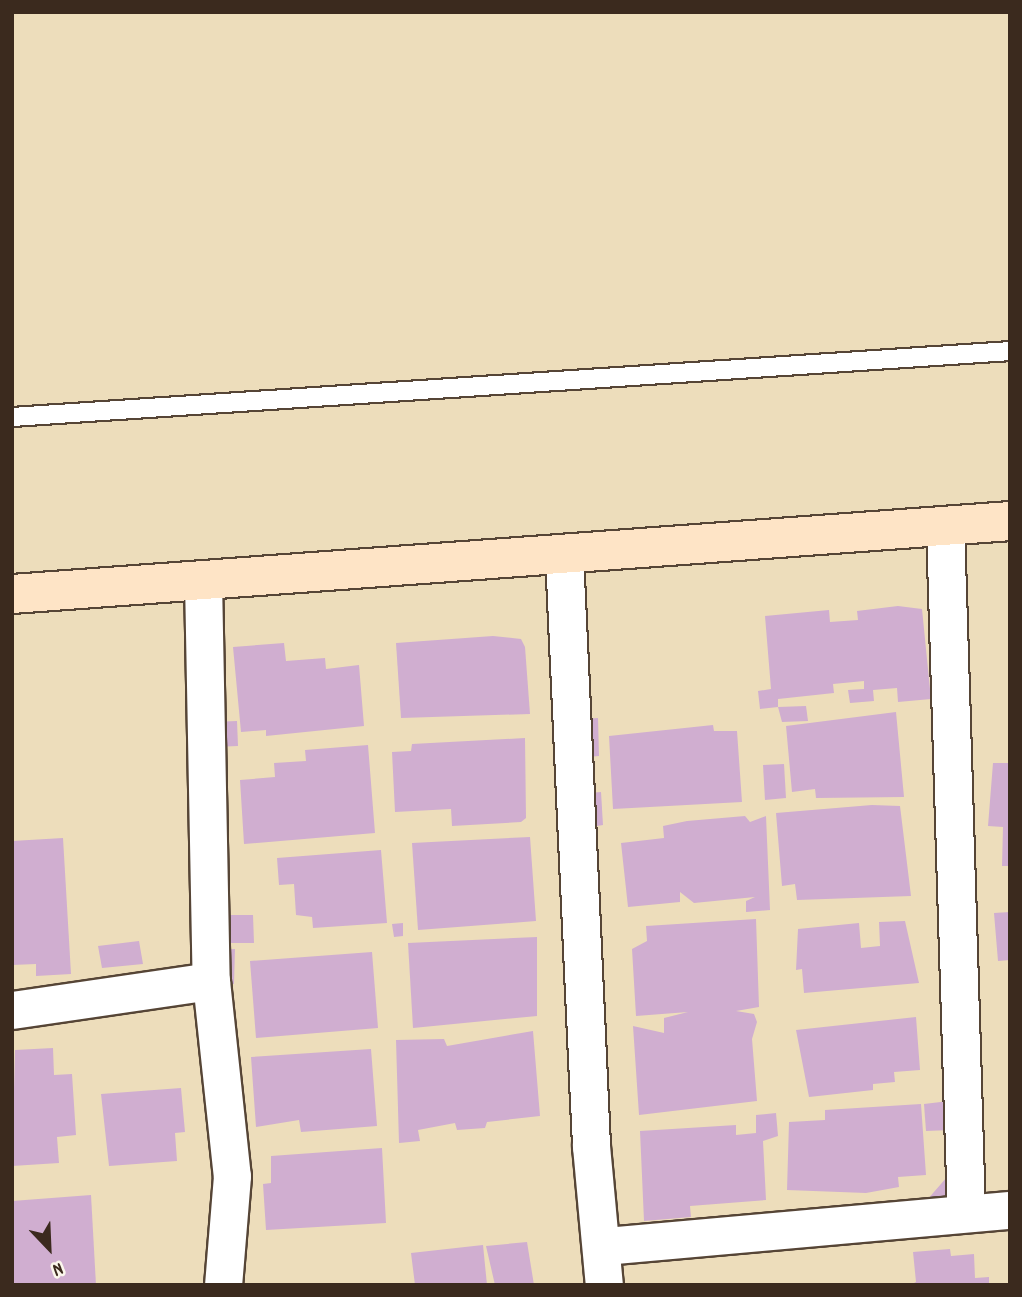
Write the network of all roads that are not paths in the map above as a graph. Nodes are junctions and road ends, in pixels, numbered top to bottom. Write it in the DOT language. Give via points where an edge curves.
graph roads {
  1 [pos="1010,351"];
  2 [pos="12,417"];
  3 [pos="1010,521"];
  4 [pos="944,526"];
  5 [pos="564,555"];
  6 [pos="203,580"];
  7 [pos="12,594"];
  8 [pos="211,981"];
  9 [pos="12,1010"];
  10 [pos="1010,1210"];
  11 [pos="966,1213"];
  12 [pos="605,1246"];
  13 [pos="223,1285"];
  14 [pos="604,1285"];
  1 -- 2 [label="lane"];
  3 -- 4 [label="main road"];
  4 -- 5 [label="main road"];
  4 -- 11 [label="street"];
  5 -- 6 [label="main road"];
  5 -- 12 [label="street" via="591,1146"];
  6 -- 7 [label="main road"];
  6 -- 8 [label="street"];
  8 -- 9 [label="street"];
  8 -- 13 [label="street" via="232,1176"];
  10 -- 11 [label="street"];
  11 -- 12 [label="street"];
  12 -- 14 [label="street"];
}
